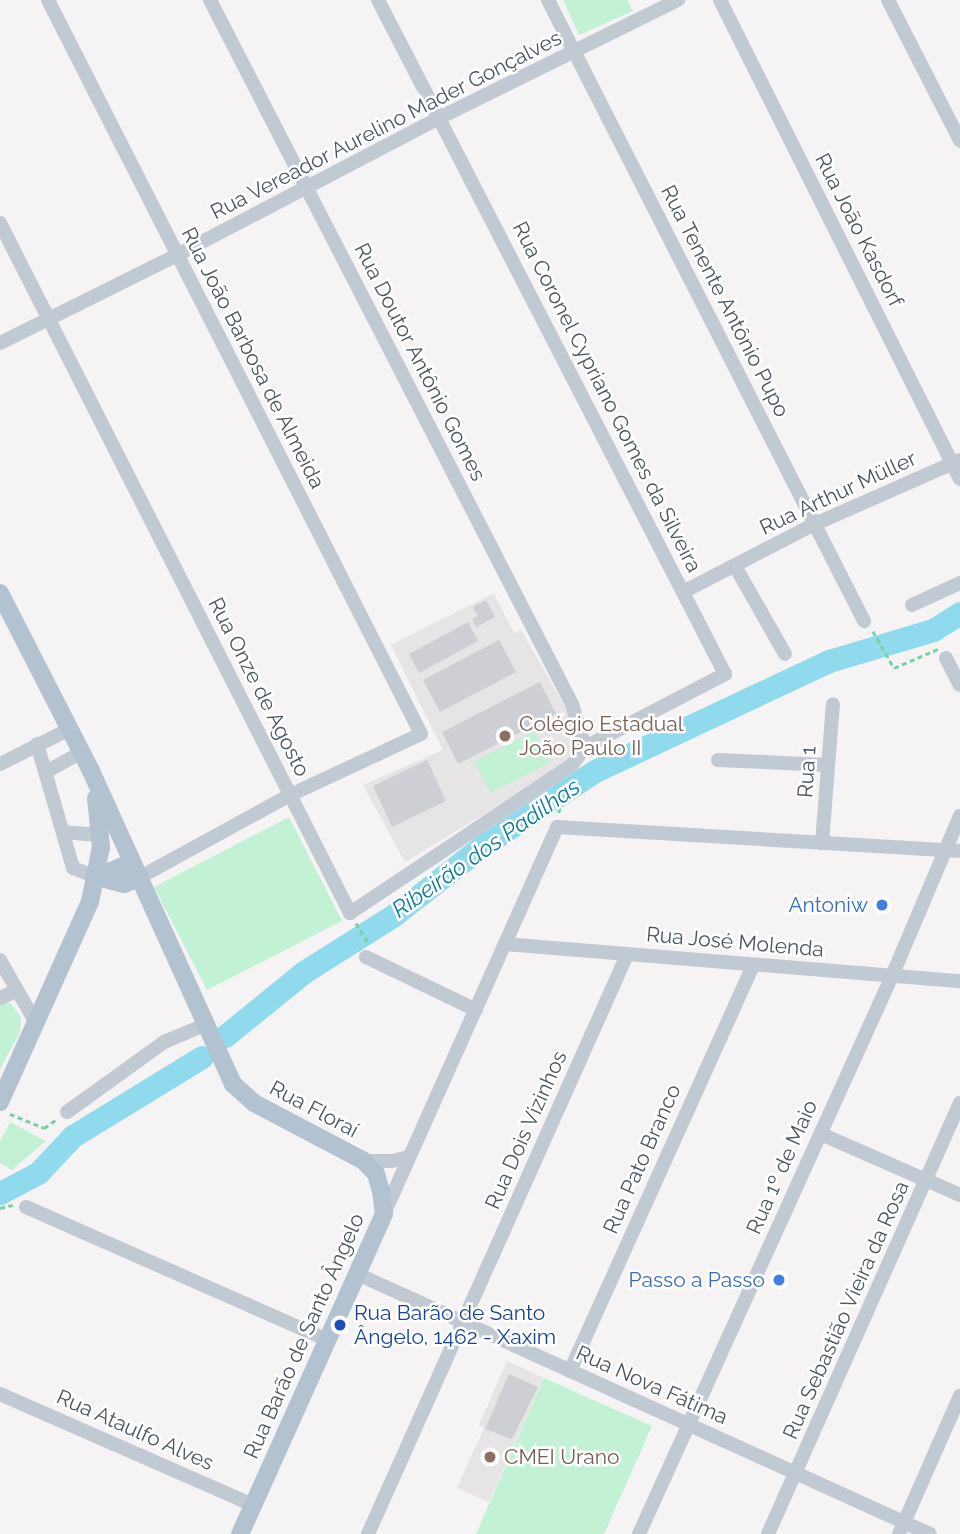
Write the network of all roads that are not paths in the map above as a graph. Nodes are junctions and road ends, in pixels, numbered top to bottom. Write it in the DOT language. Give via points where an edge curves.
graph roads {
  1 [pos="48,0"];
  2 [pos="210,0"];
  3 [pos="378,0"];
  4 [pos="548,0"];
  5 [pos="678,0"];
  6 [pos="720,0"];
  7 [pos="888,0"];
  8 [pos="575,53"];
  9 [pos="439,118"];
  10 [pos="960,141"];
  11 [pos="307,189"];
  12 [pos="0,223"];
  13 [pos="177,255"];
  14 [pos="49,317"];
  15 [pos="0,343"];
  16 [pos="956,462"];
  17 [pos="960,479"];
  18 [pos="815,524"];
  19 [pos="735,566"];
  20 [pos="960,583"];
  21 [pos="683,592"];
  22 [pos="0,593"];
  23 [pos="912,605"];
  24 [pos="868,625"];
  25 [pos="785,654"];
  26 [pos="946,658"];
  27 [pos="960,685"];
  28 [pos="833,704"];
  29 [pos="70,729"];
  30 [pos="37,744"];
  31 [pos="585,747"];
  32 [pos="82,752"];
  33 [pos="718,760"];
  34 [pos="0,764"];
  35 [pos="828,765"];
  36 [pos="91,771"];
  37 [pos="46,772"];
  38 [pos="290,794"];
  39 [pos="960,816"];
  40 [pos="63,832"];
  41 [pos="101,835"];
  42 [pos="822,843"];
  43 [pos="953,851"];
  44 [pos="97,877"];
  45 [pos="140,877"];
  46 [pos="506,944"];
  47 [pos="369,954"];
  48 [pos="627,955"];
  49 [pos="0,960"];
  50 [pos="753,965"];
  51 [pos="892,976"];
  52 [pos="960,981"];
  53 [pos="16,990"];
  54 [pos="0,998"];
  55 [pos="476,1010"];
  56 [pos="36,1023"];
  57 [pos="207,1024"];
  58 [pos="0,1102"];
  59 [pos="960,1103"];
  60 [pos="67,1112"];
  61 [pos="821,1134"];
  62 [pos="409,1157"];
  63 [pos="364,1160"];
  64 [pos="927,1180"];
  65 [pos="960,1195"];
  66 [pos="26,1207"];
  67 [pos="384,1214"];
  68 [pos="357,1274"];
  69 [pos="464,1322"];
  70 [pos="328,1340"];
  71 [pos="570,1371"];
  72 [pos="0,1394"];
  73 [pos="960,1396"];
  74 [pos="689,1424"];
  75 [pos="795,1473"];
  76 [pos="253,1505"];
  77 [pos="902,1528"];
  78 [pos="240,1534"];
  79 [pos="368,1534"];
  80 [pos="639,1534"];
  81 [pos="768,1534"];
  82 [pos="930,1534"];
  1 -- 13 [label="street, Rua João Barbosa de Almeida"];
  2 -- 11 [label="street, Rua Doutor Antônio Gomes"];
  3 -- 9 [label="street, Rua Coronel Cypriano Gomes da Silveira"];
  4 -- 8 [label="street, Rua Tenente Antônio Pupo"];
  5 -- 8 [label="street, Rua Vereador Aurelino Mader Gonçalves"];
  6 -- 16 [label="street, Rua João Kasdorf"];
  7 -- 10 [label="street"];
  8 -- 9 [label="street, Rua Vereador Aurelino Mader Gonçalves"];
  8 -- 18 [label="street, Rua Tenente Antônio Pupo"];
  9 -- 11 [label="street, Rua Vereador Aurelino Mader Gonçalves"];
  9 -- 21 [label="street, Rua Coronel Cypriano Gomes da Silveira"];
  11 -- 13 [label="street, Rua Vereador Aurelino Mader Gonçalves"];
  11 -- 31 [label="street, Rua Doutor Antônio Gomes" via="572,704"];
  12 -- 14 [label="street, Rua Onze de Agosto"];
  13 -- 14 [label="street, Rua Vereador Aurelino Mader Gonçalves"];
  13 -- 38 [label="street, Rua João Barbosa de Almeida" via="421,734"];
  14 -- 15 [label="street, Rua Vereador Aurelino Mader Gonçalves"];
  14 -- 38 [label="street, Rua Onze de Agosto"];
  16 -- 17 [label="street, Rua João Kasdorf"];
  16 -- 18 [label="street, Rua Arthur Müller"];
  18 -- 19 [label="street, Rua Arthur Müller"];
  18 -- 24 [label="street, Rua Tenente Antônio Pupo"];
  19 -- 21 [label="street, Rua Arthur Müller"];
  19 -- 25 [label="street"];
  20 -- 23 [label="street"];
  21 -- 31 [label="street, Rua Coronel Cypriano Gomes da Silveira" via="725,674"];
  22 -- 29 [label="main road, Rua Floraí"];
  26 -- 27 [label="street"];
  28 -- 35 [label="street, Rua 1"];
  29 -- 30 [label="street"];
  29 -- 32 [label="main road, Rua Floraí"];
  30 -- 34 [label="street"];
  30 -- 37 [label="street"];
  31 -- 38 [label="street, Rua Onze de Agosto" via="572,765 350,913"];
  32 -- 36 [label="main road, Rua Floraí"];
  32 -- 37 [label="street"];
  33 -- 35 [label="street"];
  35 -- 42 [label="street, Rua 1"];
  36 -- 41 [label="main road"];
  36 -- 45 [label="main road, Rua Floraí"];
  37 -- 40 [label="street"];
  38 -- 45 [label="street"];
  39 -- 43 [label="street, Rua 1º de Maio"];
  40 -- 41 [label="street"];
  40 -- 44 [label="street" via="73,868"];
  41 -- 44 [label="main road"];
  42 -- 43 [label="street"];
  42 -- 46 [label="street, Rua Barão de Santo Ângelo" via="557,827"];
  43 -- 51 [label="street, Rua 1º de Maio"];
  44 -- 45 [label="main road" via="124,884"];
  44 -- 56 [label="main road"];
  45 -- 57 [label="main road, Rua Floraí"];
  46 -- 48 [label="street, Rua José Molenda"];
  46 -- 55 [label="street, Rua Barão de Santo Ângelo"];
  47 -- 55 [label="street"];
  48 -- 50 [label="street, Rua José Molenda"];
  48 -- 69 [label="street, Rua Dois Vizinhos"];
  49 -- 53 [label="street"];
  50 -- 51 [label="street, Rua José Molenda"];
  50 -- 71 [label="street, Rua Pato Branco"];
  51 -- 52 [label="street, Rua José Molenda"];
  51 -- 61 [label="street, Rua 1º de Maio"];
  53 -- 54 [label="street"];
  53 -- 56 [label="street"];
  55 -- 62 [label="street, Rua Barão de Santo Ângelo"];
  56 -- 58 [label="main road"];
  57 -- 60 [label="street" via="164,1042"];
  57 -- 63 [label="main road, Rua Floraí" via="227,1074 246,1098"];
  59 -- 64 [label="street, Rua Sebastião Vieira da Rosa"];
  61 -- 64 [label="street"];
  61 -- 74 [label="street, Rua 1º de Maio"];
  62 -- 63 [label="street"];
  62 -- 67 [label="street, Rua Barão de Santo Ângelo"];
  63 -- 67 [label="main road, Rua Floraí" via="376,1174"];
  64 -- 65 [label="street"];
  64 -- 75 [label="street, Rua Sebastião Vieira da Rosa"];
  66 -- 70 [label="street"];
  67 -- 68 [label="main road, Rua Barão de Santo Ângelo"];
  68 -- 69 [label="street, Rua Nova Fátima"];
  68 -- 70 [label="main road, Rua Barão de Santo Ângelo"];
  69 -- 71 [label="street, Rua Nova Fátima"];
  69 -- 79 [label="street, Rua Dois Vizinhos"];
  70 -- 76 [label="main road, Rua Barão de Santo Ângelo"];
  71 -- 74 [label="street, Rua Nova Fátima"];
  72 -- 76 [label="street, Rua Ataulfo Alves"];
  73 -- 77 [label="street"];
  74 -- 75 [label="street, Rua Nova Fátima"];
  74 -- 80 [label="street, Rua 1º de Maio"];
  75 -- 77 [label="street, Rua Nova Fátima"];
  75 -- 81 [label="street, Rua Sebastião Vieira da Rosa"];
  76 -- 78 [label="main road, Rua Barão de Santo Ângelo"];
  77 -- 82 [label="street, Rua Nova Fátima"];
}
